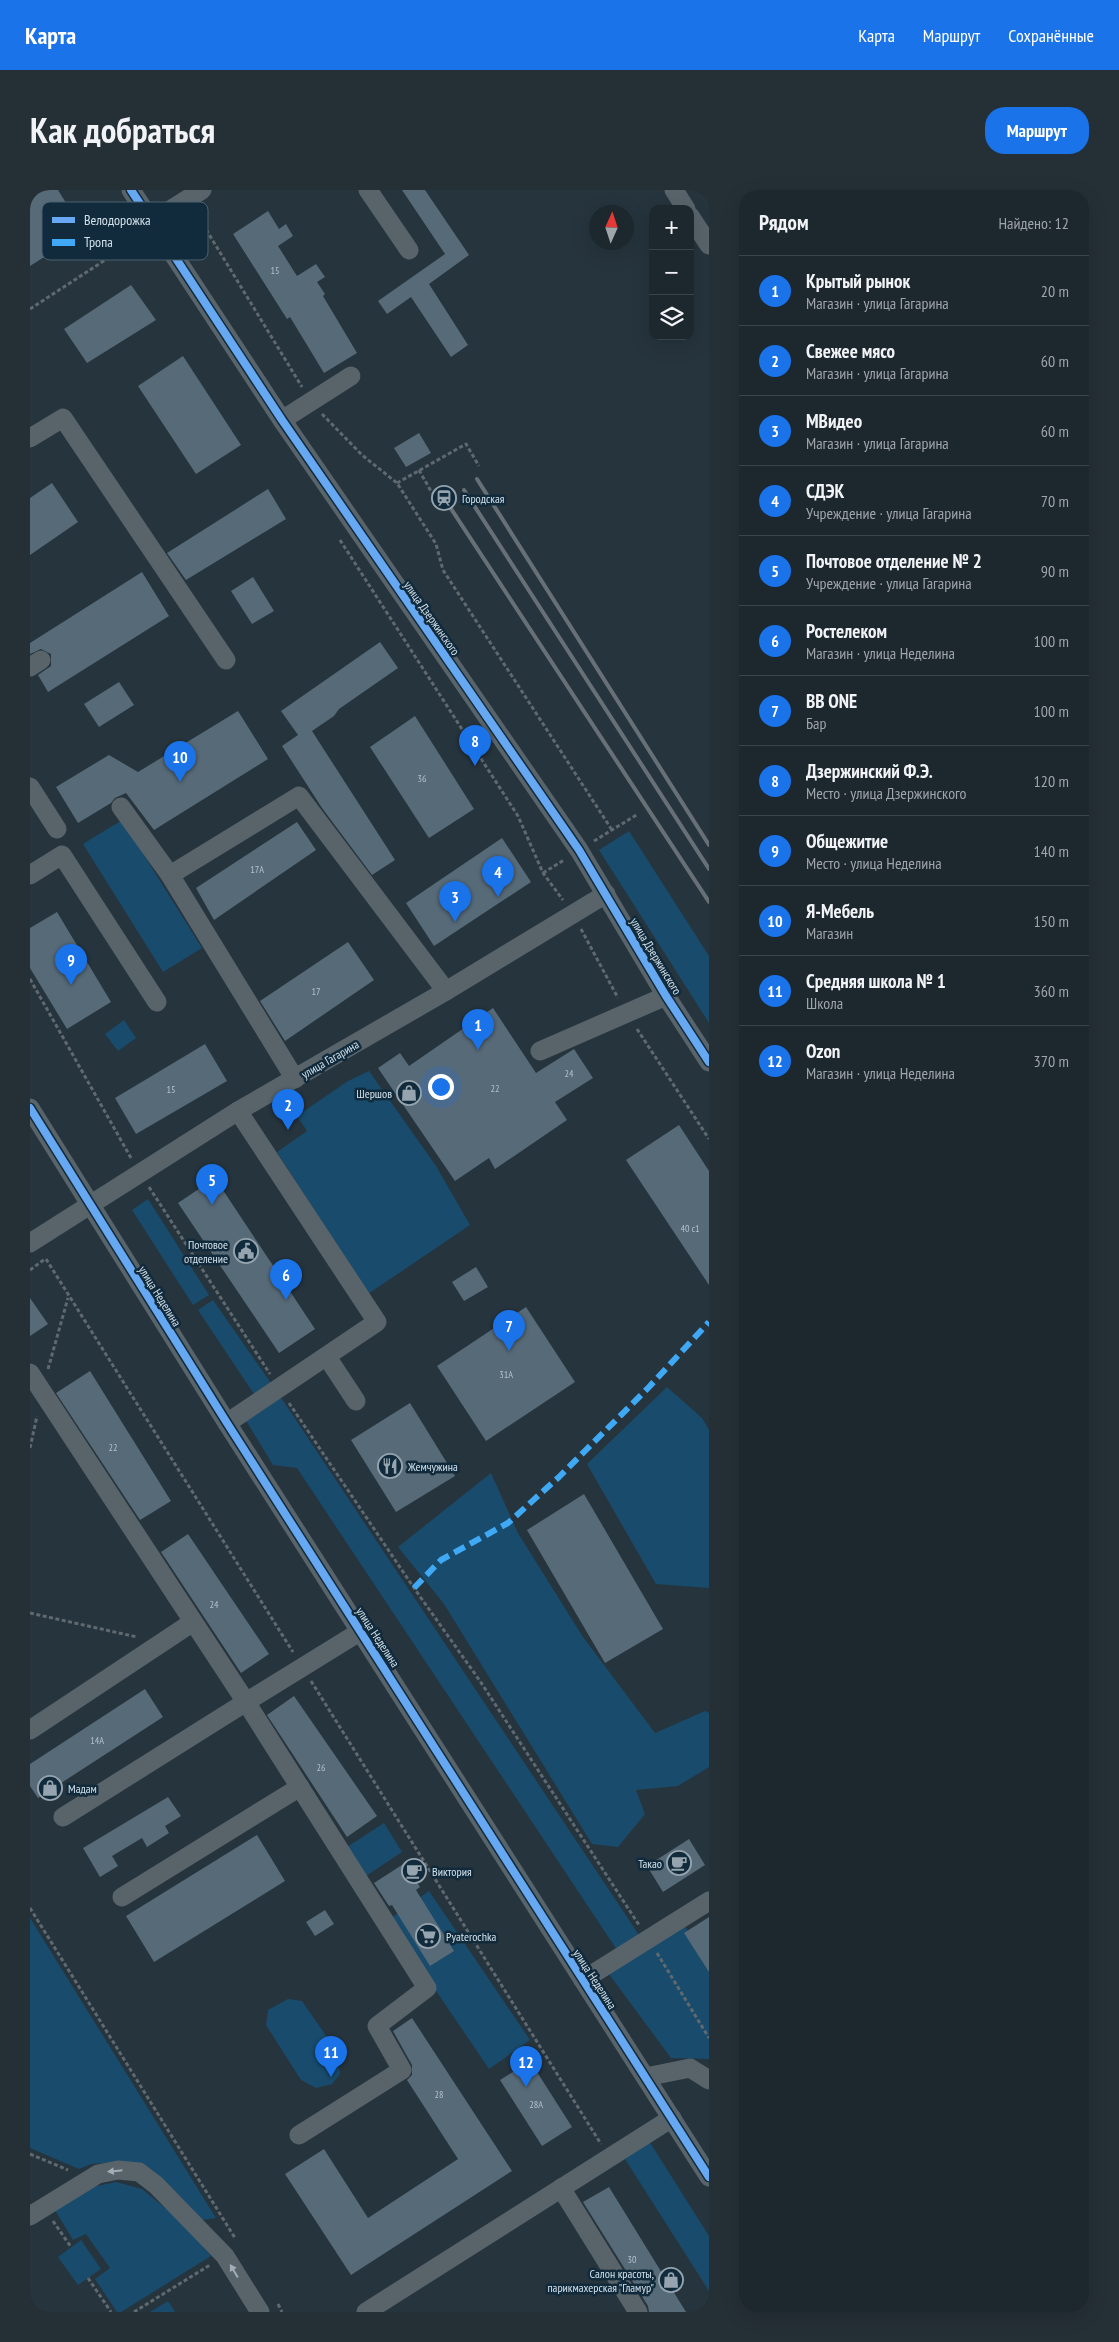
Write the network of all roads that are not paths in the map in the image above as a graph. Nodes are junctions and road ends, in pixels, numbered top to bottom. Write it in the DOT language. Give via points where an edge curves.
graph roads {
  1 [pos="131,190"];
  2 [pos="202,190"];
  3 [pos="368,190"];
  4 [pos="674,190"];
  5 [pos="136,202"];
  6 [pos="185,202"];
  7 [pos="683,205"];
  8 [pos="694,222"];
  9 [pos="709,246"];
  10 [pos="409,250"];
  11 [pos="170,260"];
  12 [pos="351,376"];
  13 [pos="282,420"];
  14 [pos="30,438"];
  15 [pos="226,660"];
  16 [pos="30,787"];
  17 [pos="121,807"];
  18 [pos="57,829"];
  19 [pos="30,876"];
  20 [pos="170,876"];
  21 [pos="606,894"];
  22 [pos="446,991"];
  23 [pos="666,996"];
  24 [pos="157,1002"];
  25 [pos="540,1050"];
  26 [pos="709,1062"];
  27 [pos="295,1079"];
  28 [pos="30,1108"];
  29 [pos="238,1111"];
  30 [pos="90,1205"];
  31 [pos="30,1243"];
  32 [pos="327,1356"];
  33 [pos="30,1373"];
  34 [pos="356,1401"];
  35 [pos="227,1423"];
  36 [pos="193,1622"];
  37 [pos="361,1631"];
  38 [pos="246,1702"];
  39 [pos="30,1730"];
  40 [pos="300,1788"];
  41 [pos="63,1817"];
  42 [pos="122,1897"];
  43 [pos="709,1901"];
  44 [pos="583,1980"];
  45 [pos="646,2077"];
  46 [pos="709,2080"];
  47 [pos="672,2118"];
  48 [pos="299,2135"];
  49 [pos="709,2177"];
  50 [pos="561,2188"];
  51 [pos="37,2212"];
  52 [pos="260,2312"];
  53 [pos="366,2312"];
  54 [pos="638,2312"];
  1 -- 5 [label="street, улица Дзержинского"];
  2 -- 6 [label="street"];
  3 -- 10 [label="street"];
  4 -- 7 [label="street"];
  8 -- 9 [label="street"];
  11 -- 13 [label="street, улица Дзержинского"];
  12 -- 13 [label="street"];
  13 -- 21 [label="street, улица Дзержинского" via="579,850"];
  14 -- 15 [label="street" via="63,418"];
  16 -- 18 [label="street"];
  17 -- 20 [label="street"];
  19 -- 24 [label="street" via="62,855"];
  20 -- 22 [label="street" via="299,796"];
  20 -- 27 [label="street"];
  21 -- 22 [label="street, улица Гагарина"];
  21 -- 23 [label="street, улица Дзержинского"];
  22 -- 27 [label="street, улица Гагарина"];
  23 -- 25 [label="street"];
  23 -- 26 [label="street, улица Дзержинского"];
  27 -- 29 [label="street, улица Гагарина"];
  28 -- 30 [label="street, улица Неделина"];
  29 -- 30 [label="street, улица Гагарина"];
  29 -- 32 [label="street" via="377,1322"];
  30 -- 31 [label="street, улица Гагарина"];
  30 -- 35 [label="street, улица Неделина"];
  32 -- 34 [label="street"];
  32 -- 35 [label="street"];
  33 -- 36 [label="street"];
  35 -- 37 [label="street, улица Неделина"];
  36 -- 38 [label="street"];
  36 -- 39 [label="street"];
  37 -- 38 [label="street"];
  37 -- 44 [label="street, улица Неделина"];
  38 -- 40 [label="street"];
  38 -- 41 [label="street"];
  40 -- 42 [label="street"];
  40 -- 48 [label="street" via="427,1988 377,2026 402,2070"];
  43 -- 44 [label="street"];
  44 -- 45 [label="street, улица Неделина"];
  45 -- 46 [label="street" via="690,2068"];
  45 -- 47 [label="street, улица Неделина"];
  47 -- 49 [label="street, улица Неделина"];
  47 -- 50 [label="street"];
  50 -- 53 [label="street"];
  50 -- 54 [label="street"];
  52 -- 51 [label="street, one-way" via="225,2256 156,2185 139,2172 118,2170 98,2174"];
}
